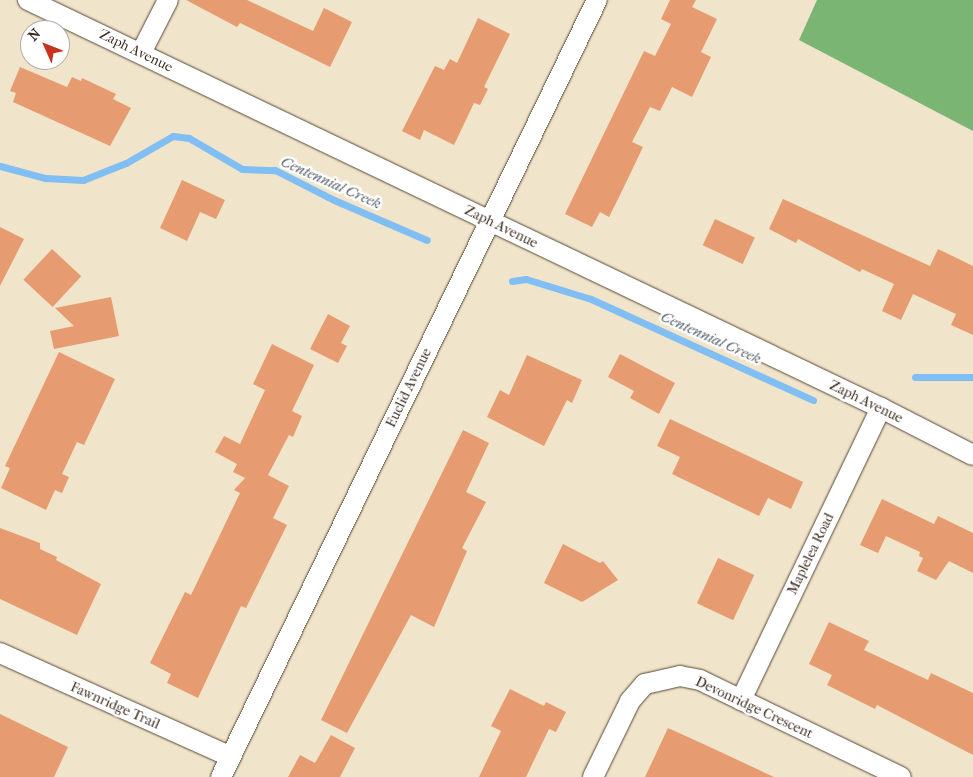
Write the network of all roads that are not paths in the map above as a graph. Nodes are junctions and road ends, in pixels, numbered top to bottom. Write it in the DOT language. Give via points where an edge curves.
graph roads {
  1 [pos="28,0"];
  2 [pos="168,0"];
  3 [pos="596,0"];
  4 [pos="141,53"];
  5 [pos="489,222"];
  6 [pos="881,408"];
  7 [pos="973,455"];
  8 [pos="0,653"];
  9 [pos="740,700"];
  10 [pos="231,757"];
  11 [pos="221,777"];
  12 [pos="594,777"];
  13 [pos="901,777"];
  1 -- 4 [label="street, Zaph Avenue"];
  2 -- 4 [label="street"];
  3 -- 5 [label="street, Euclid Avenue"];
  4 -- 5 [label="street, Zaph Avenue"];
  5 -- 6 [label="street, Zaph Avenue"];
  5 -- 10 [label="street, Euclid Avenue"];
  6 -- 7 [label="street, Zaph Avenue"];
  6 -- 9 [label="street, Maplelea Road"];
  8 -- 10 [label="street, Fawnridge Trail"];
  9 -- 12 [label="street, Devonridge Crescent" via="700,680 680,676 645,684 630,701"];
  9 -- 13 [label="street, Devonridge Crescent"];
  10 -- 11 [label="street, Euclid Avenue"];
}
